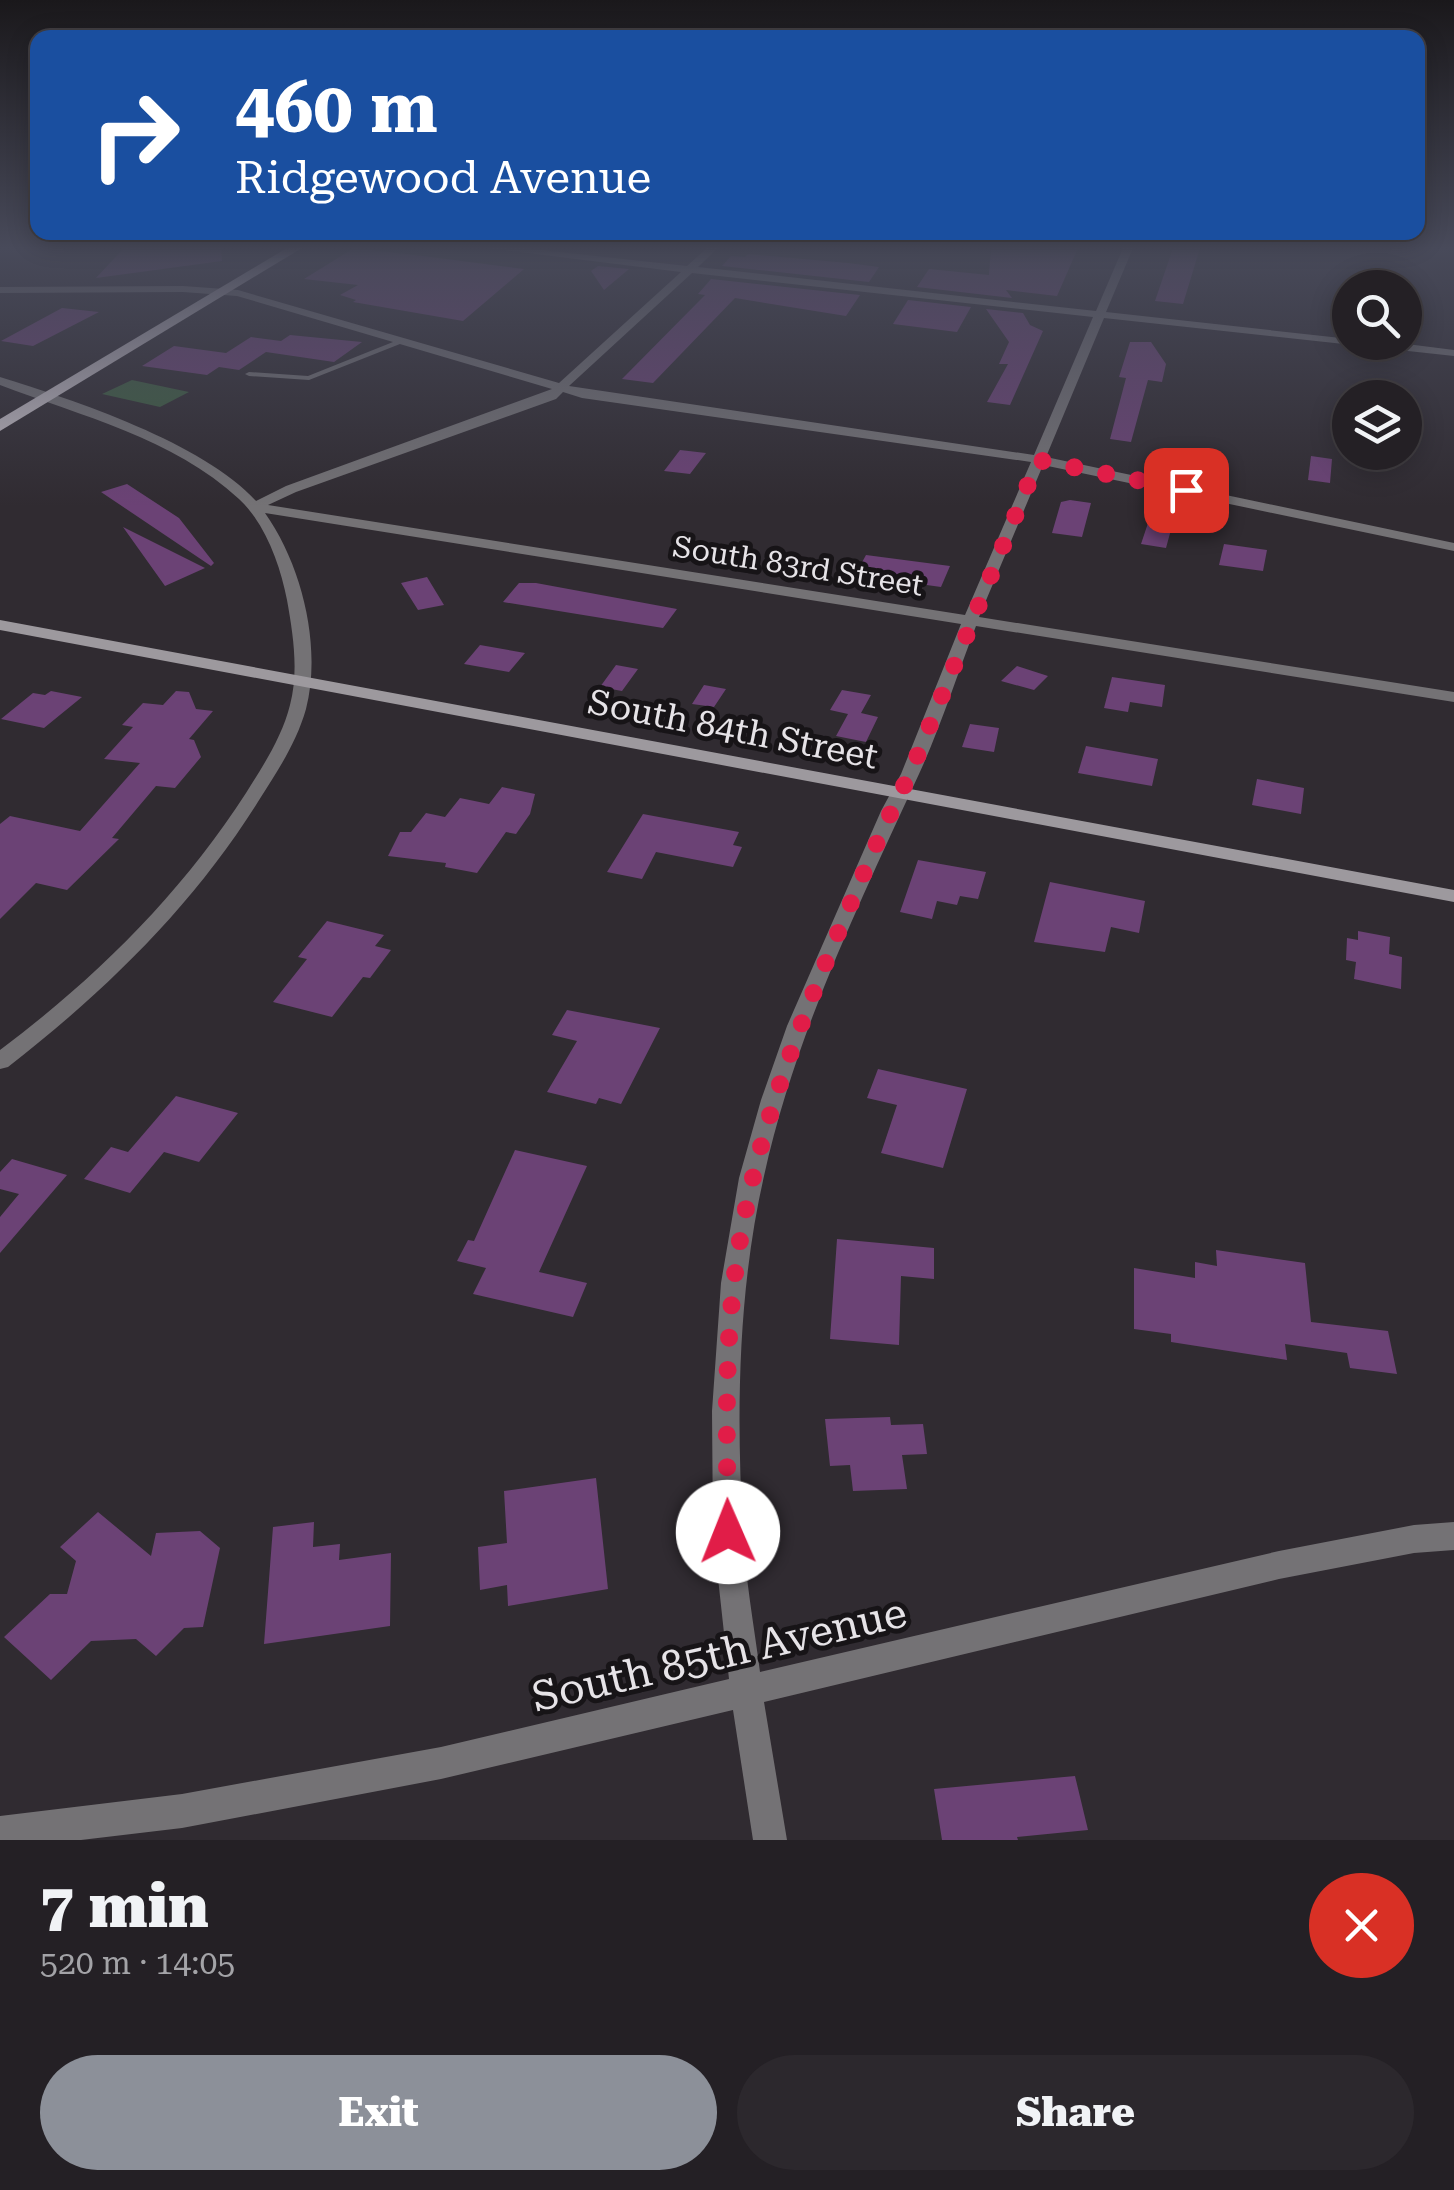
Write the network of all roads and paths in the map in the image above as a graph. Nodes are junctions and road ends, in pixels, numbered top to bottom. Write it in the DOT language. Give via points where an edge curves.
graph roads {
  1 [pos="154,334"];
  2 [pos="375,334"];
  3 [pos="621,334"];
  4 [pos="1090,334"];
  5 [pos="1279,334"];
  6 [pos="1332,340"];
  7 [pos="401,342"];
  8 [pos="1422,350"];
  9 [pos="1454,353"];
  10 [pos="249,374"];
  11 [pos="0,381"];
  12 [pos="562,389"];
  13 [pos="46,398"];
  14 [pos="0,426"];
  15 [pos="1038,460"];
  16 [pos="253,507"];
  17 [pos="1454,547"];
  18 [pos="971,621"];
  19 [pos="0,625"];
  20 [pos="300,681"];
  21 [pos="1454,697"];
  22 [pos="900,793"];
  23 [pos="1454,896"];
  24 [pos="0,1061"];
  25 [pos="1454,1536"];
  26 [pos="746,1692"];
  27 [pos="0,1833"];
  28 [pos="770,1840"];
  1 -- 13 [label="main road"];
  2 -- 7 [label="street"];
  3 -- 12 [label="street"];
  4 -- 15 [label="street"];
  5 -- 6 [label="street"];
  7 -- 10 [label="lane" via="310,378"];
  7 -- 12 [label="street"];
  8 -- 9 [label="street"];
  11 -- 13 [label="street"];
  12 -- 15 [label="street"];
  12 -- 16 [label="street"];
  13 -- 14 [label="main road"];
  13 -- 16 [label="street" via="184,455"];
  15 -- 17 [label="street"];
  15 -- 18 [label="street"];
  16 -- 18 [label="street, South 83rd Street"];
  16 -- 20 [label="street" via="292,587"];
  18 -- 21 [label="street, South 83rd Street"];
  18 -- 22 [label="street"];
  19 -- 20 [label="main road, South 84th Street"];
  20 -- 22 [label="main road, South 84th Street"];
  20 -- 24 [label="street" via="274,762 214,857 122,956"];
  22 -- 23 [label="main road, South 84th Street"];
  22 -- 26 [label="street" via="798,1026 751,1178 734,1283 726,1411 728,1532"];
  25 -- 26 [label="street, South 85th Avenue" via="1280,1566"];
  26 -- 27 [label="street, South 85th Avenue" via="340,1784"];
  26 -- 28 [label="street"];
}
